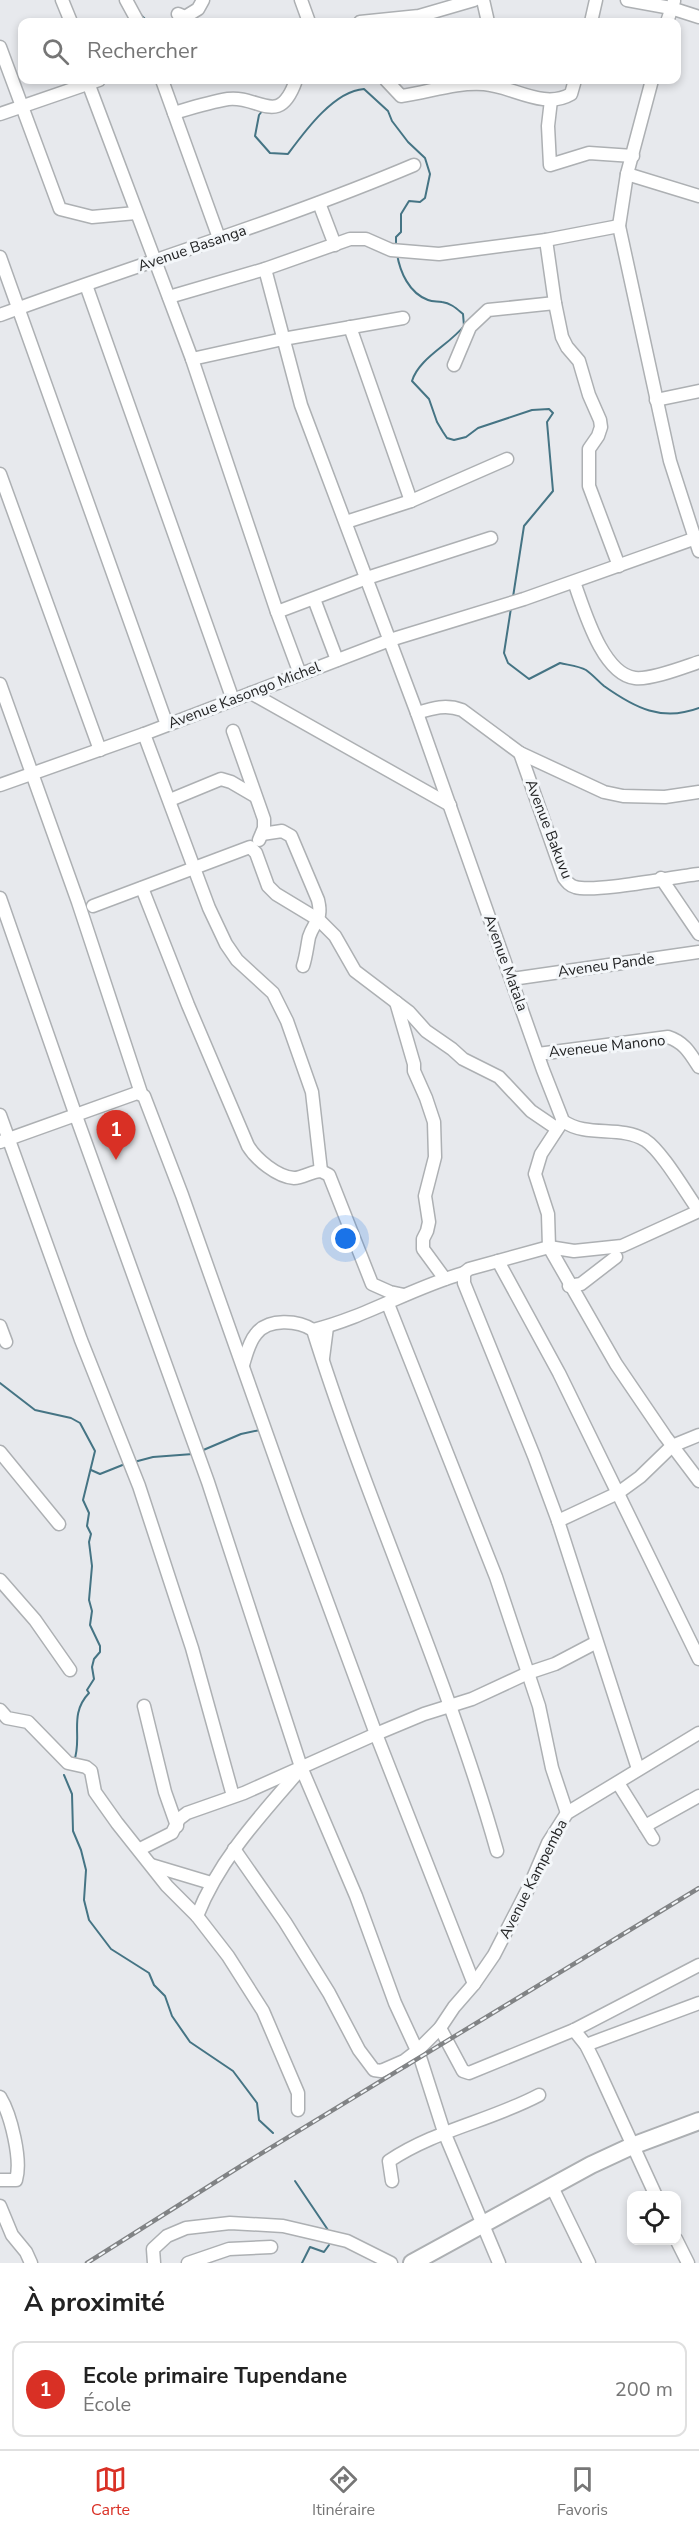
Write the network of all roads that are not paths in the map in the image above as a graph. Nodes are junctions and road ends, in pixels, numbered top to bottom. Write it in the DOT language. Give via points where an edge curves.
graph roads {
  1 [pos="62,0"];
  2 [pos="126,0"];
  3 [pos="203,0"];
  4 [pos="301,0"];
  5 [pos="474,0"];
  6 [pos="483,0"];
  7 [pos="596,0"];
  8 [pos="627,0"];
  9 [pos="453,3"];
  10 [pos="673,4"];
  11 [pos="178,15"];
  12 [pos="699,17"];
  13 [pos="69,18"];
  14 [pos="136,18"];
  15 [pos="308,18"];
  16 [pos="399,18"];
  17 [pos="487,18"];
  18 [pos="592,18"];
  19 [pos="0,47"];
  20 [pos="83,84"];
  21 [pos="92,84"];
  22 [pos="164,84"];
  23 [pos="295,84"];
  24 [pos="390,84"];
  25 [pos="466,84"];
  26 [pos="493,84"];
  27 [pos="574,84"];
  28 [pos="651,84"];
  29 [pos="551,100"];
  30 [pos="22,107"];
  31 [pos="174,112"];
  32 [pos="0,114"];
  33 [pos="633,156"];
  34 [pos="414,165"];
  35 [pos="627,174"];
  36 [pos="699,196"];
  37 [pos="319,203"];
  38 [pos="136,213"];
  39 [pos="619,226"];
  40 [pos="219,238"];
  41 [pos="546,240"];
  42 [pos="335,245"];
  43 [pos="0,257"];
  44 [pos="155,261"];
  45 [pos="265,269"];
  46 [pos="86,285"];
  47 [pos="169,297"];
  48 [pos="555,303"];
  49 [pos="18,308"];
  50 [pos="0,315"];
  51 [pos="403,318"];
  52 [pos="350,327"];
  53 [pos="283,339"];
  54 [pos="192,359"];
  55 [pos="454,365"];
  56 [pos="699,391"];
  57 [pos="656,400"];
  58 [pos="507,459"];
  59 [pos="0,474"];
  60 [pos="411,501"];
  61 [pos="346,522"];
  62 [pos="491,538"];
  63 [pos="697,538"];
  64 [pos="699,551"];
  65 [pos="619,567"];
  66 [pos="367,578"];
  67 [pos="574,582"];
  68 [pos="314,599"];
  69 [pos="277,612"];
  70 [pos="390,640"];
  71 [pos="337,660"];
  72 [pos="699,662"];
  73 [pos="300,674"];
  74 [pos="0,684"];
  75 [pos="251,693"];
  76 [pos="233,700"];
  77 [pos="417,712"];
  78 [pos="166,725"];
  79 [pos="233,731"];
  80 [pos="144,734"];
  81 [pos="100,750"];
  82 [pos="520,753"];
  83 [pos="31,774"];
  84 [pos="0,785"];
  85 [pos="699,792"];
  86 [pos="255,796"];
  87 [pos="170,800"];
  88 [pos="450,805"];
  89 [pos="262,834"];
  90 [pos="250,847"];
  91 [pos="195,867"];
  92 [pos="699,874"];
  93 [pos="661,878"];
  94 [pos="142,888"];
  95 [pos="0,898"];
  96 [pos="93,906"];
  97 [pos="319,920"];
  98 [pos="699,934"];
  99 [pos="699,952"];
  100 [pos="303,966"];
  101 [pos="512,979"];
  102 [pos="396,1002"];
  103 [pos="538,1054"];
  104 [pos="699,1067"];
  105 [pos="141,1093"];
  106 [pos="0,1115"];
  107 [pos="76,1116"];
  108 [pos="559,1124"];
  109 [pos="4,1141"];
  110 [pos="321,1171"];
  111 [pos="699,1211"];
  112 [pos="549,1247"];
  113 [pos="616,1257"];
  114 [pos="498,1261"];
  115 [pos="464,1273"];
  116 [pos="445,1279"];
  117 [pos="569,1286"];
  118 [pos="404,1295"];
  119 [pos="388,1304"];
  120 [pos="0,1326"];
  121 [pos="327,1327"];
  122 [pos="313,1330"];
  123 [pos="6,1342"];
  124 [pos="243,1365"];
  125 [pos="323,1365"];
  126 [pos="699,1435"];
  127 [pos="672,1446"];
  128 [pos="0,1452"];
  129 [pos="699,1481"];
  130 [pos="618,1493"];
  131 [pos="558,1521"];
  132 [pos="59,1524"];
  133 [pos="0,1580"];
  134 [pos="596,1643"];
  135 [pos="699,1659"];
  136 [pos="70,1671"];
  137 [pos="528,1673"];
  138 [pos="144,1706"];
  139 [pos="449,1706"];
  140 [pos="2,1716"];
  141 [pos="699,1733"];
  142 [pos="376,1734"];
  143 [pos="302,1767"];
  144 [pos="638,1768"];
  145 [pos="618,1783"];
  146 [pos="233,1796"];
  147 [pos="699,1796"];
  148 [pos="567,1813"];
  149 [pos="177,1826"];
  150 [pos="645,1826"];
  151 [pos="653,1839"];
  152 [pos="140,1849"];
  153 [pos="234,1849"];
  154 [pos="497,1851"];
  155 [pos="151,1866"];
  156 [pos="211,1883"];
  157 [pos="197,1916"];
  158 [pos="699,1966"];
  159 [pos="474,1984"];
  160 [pos="699,2003"];
  161 [pos="440,2028"];
  162 [pos="574,2031"];
  163 [pos="586,2045"];
  164 [pos="417,2051"];
  165 [pos="539,2095"];
  166 [pos="0,2097"];
  167 [pos="298,2110"];
  168 [pos="699,2121"];
  169 [pos="444,2132"];
  170 [pos="632,2146"];
  171 [pos="0,2180"];
  172 [pos="392,2181"];
  173 [pos="552,2187"];
  174 [pos="654,2191"];
  175 [pos="0,2206"];
  176 [pos="482,2226"];
  177 [pos="679,2245"];
  178 [pos="271,2247"];
  179 [pos="31,2263"];
  180 [pos="154,2263"];
  181 [pos="188,2263"];
  182 [pos="391,2263"];
  183 [pos="412,2263"];
  184 [pos="499,2263"];
  185 [pos="589,2263"];
  186 [pos="688,2263"];
  1 -- 13 [label="street"];
  2 -- 14 [label="street"];
  3 -- 11 [label="street" via="192,13"];
  4 -- 15 [label="street"];
  5 -- 9 [label="street"];
  6 -- 17 [label="street"];
  7 -- 18 [label="street"];
  8 -- 10 [label="street"];
  9 -- 16 [label="street" via="419,16"];
  10 -- 12 [label="street"];
  19 -- 30 [label="street"];
  20 -- 30 [label="street"];
  21 -- 38 [label="street"];
  22 -- 31 [label="street"];
  23 -- 31 [label="street" via="279,105 269,108 231,99"];
  24 -- 25 [label="street" via="401,96"];
  26 -- 29 [label="street"];
  27 -- 29 [label="street" via="571,94"];
  28 -- 33 [label="street"];
  29 -- 33 [label="street" via="550,165 589,153"];
  30 -- 32 [label="street"];
  30 -- 38 [label="street" via="60,209 92,217"];
  31 -- 40 [label="street"];
  33 -- 35 [label="street"];
  34 -- 37 [label="street, Avenue Basanga"];
  35 -- 36 [label="street"];
  35 -- 39 [label="street"];
  37 -- 40 [label="street, Avenue Basanga"];
  37 -- 42 [label="street"];
  38 -- 44 [label="street"];
  39 -- 41 [label="street"];
  39 -- 57 [label="street"];
  40 -- 44 [label="street, Avenue Basanga"];
  41 -- 42 [label="street" via="439,254 391,250 366,239 350,238"];
  41 -- 48 [label="street"];
  42 -- 45 [label="street"];
  43 -- 49 [label="street"];
  44 -- 46 [label="street, Avenue Basanga"];
  44 -- 47 [label="street"];
  45 -- 47 [label="street"];
  45 -- 53 [label="street, Avenue Matala"];
  46 -- 49 [label="street, Avenue Basanga"];
  46 -- 76 [label="street"];
  47 -- 54 [label="street"];
  48 -- 55 [label="street" via="488,310 470,327"];
  48 -- 65 [label="street" via="562,337 579,361 600,420 598,436 589,449 589,486"];
  49 -- 50 [label="street, Avenue Basanga"];
  49 -- 78 [label="street"];
  51 -- 52 [label="street"];
  52 -- 53 [label="street"];
  52 -- 60 [label="street"];
  53 -- 54 [label="street"];
  53 -- 61 [label="street, Avenue Matala" via="301,405"];
  54 -- 69 [label="street"];
  56 -- 57 [label="street"];
  57 -- 63 [label="street" via="670,460"];
  58 -- 60 [label="street"];
  59 -- 81 [label="street"];
  60 -- 61 [label="street"];
  61 -- 66 [label="street, Avenue Matala"];
  62 -- 66 [label="street"];
  63 -- 64 [label="street"];
  63 -- 65 [label="street"];
  65 -- 67 [label="street"];
  66 -- 68 [label="street"];
  66 -- 70 [label="street, Avenue Matala"];
  67 -- 70 [label="street, Avenue Kasongo Michel"];
  67 -- 72 [label="street" via="601,650 614,667 634,678"];
  68 -- 69 [label="street"];
  68 -- 71 [label="street"];
  69 -- 73 [label="street"];
  70 -- 71 [label="street, Avenue Kasongo Michel"];
  70 -- 77 [label="street, Avenue Matala"];
  71 -- 73 [label="street, Avenue Kasongo Michel"];
  73 -- 75 [label="street, Avenue Kasongo Michel"];
  74 -- 83 [label="street"];
  75 -- 76 [label="street, Avenue Kasongo Michel"];
  75 -- 88 [label="street"];
  76 -- 78 [label="street, Avenue Kasongo Michel"];
  77 -- 82 [label="street" via="453,706"];
  77 -- 88 [label="street, Avenue Matala"];
  78 -- 80 [label="street, Avenue Kasongo Michel"];
  79 -- 86 [label="street"];
  80 -- 81 [label="street, Avenue Kasongo Michel"];
  80 -- 87 [label="street"];
  81 -- 83 [label="street, Avenue Kasongo Michel"];
  82 -- 85 [label="street" via="604,792 622,796 665,797"];
  82 -- 93 [label="street, Avenue Bakuvu" via="569,884 576,888"];
  83 -- 84 [label="street, Avenue Kasongo Michel"];
  83 -- 105 [label="street"];
  86 -- 87 [label="street" via="221,779"];
  86 -- 89 [label="street" via="264,819"];
  87 -- 91 [label="street"];
  88 -- 101 [label="street, Avenue Matala"];
  89 -- 90 [label="street" via="259,842"];
  89 -- 97 [label="street" via="282,831 291,836 318,900"];
  90 -- 91 [label="street"];
  90 -- 97 [label="street" via="268,886"];
  91 -- 94 [label="street"];
  91 -- 110 [label="street" via="226,944 237,960 273,993 287,1021 312,1092"];
  92 -- 93 [label="street, Avenue Bakuvu"];
  93 -- 98 [label="street"];
  94 -- 96 [label="street"];
  94 -- 110 [label="street" via="248,1146 255,1157 284,1175 295,1178"];
  95 -- 107 [label="street"];
  97 -- 100 [label="street" via="309,939"];
  97 -- 102 [label="street" via="335,936 355,970"];
  99 -- 101 [label="street, Aveneu Pande"];
  101 -- 103 [label="street, Avenue Matala"];
  102 -- 108 [label="street" via="463,1059 499,1077 524,1104"];
  102 -- 116 [label="street" via="414,1071 434,1122 435,1157 425,1196 429,1222 423,1249"];
  103 -- 104 [label="street, Aveneue Manono" via="668,1036 679,1040"];
  103 -- 108 [label="street, Avenue Matala"];
  105 -- 107 [label="street"];
  105 -- 124 [label="street" via="166,1151"];
  106 -- 109 [label="street"];
  107 -- 109 [label="street"];
  107 -- 143 [label="street" via="208,1482"];
  108 -- 111 [label="street" via="644,1139 655,1148"];
  108 -- 112 [label="street" via="541,1154 535,1174 548,1214"];
  109 -- 146 [label="street" via="139,1486 192,1648"];
  110 -- 118 [label="street" via="329,1175 372,1284"];
  111 -- 112 [label="street" via="622,1246 574,1251"];
  112 -- 114 [label="street"];
  112 -- 117 [label="street"];
  113 -- 117 [label="street" via="581,1284"];
  114 -- 115 [label="street"];
  114 -- 130 [label="street"];
  115 -- 116 [label="street"];
  115 -- 131 [label="street" via="464,1283"];
  116 -- 118 [label="street"];
  117 -- 127 [label="street"];
  118 -- 119 [label="street"];
  119 -- 121 [label="street"];
  119 -- 137 [label="street" via="487,1550"];
  120 -- 123 [label="street"];
  121 -- 122 [label="street"];
  121 -- 125 [label="street"];
  122 -- 124 [label="street" via="295,1323 265,1327 256,1332"];
  122 -- 125 [label="street"];
  124 -- 142 [label="street"];
  125 -- 139 [label="street"];
  126 -- 127 [label="street"];
  127 -- 129 [label="street"];
  127 -- 130 [label="street"];
  128 -- 132 [label="street"];
  130 -- 131 [label="street"];
  130 -- 135 [label="street"];
  131 -- 134 [label="street"];
  133 -- 136 [label="street" via="35,1620"];
  134 -- 137 [label="street"];
  134 -- 144 [label="street"];
  137 -- 139 [label="street"];
  137 -- 148 [label="street"];
  138 -- 149 [label="street"];
  139 -- 142 [label="street"];
  139 -- 154 [label="street" via="477,1778"];
  140 -- 152 [label="street" via="28,1722 68,1763 91,1771 95,1792"];
  141 -- 144 [label="street, Avenue Kampemba"];
  142 -- 143 [label="street"];
  142 -- 159 [label="street"];
  143 -- 146 [label="street"];
  143 -- 153 [label="street"];
  143 -- 164 [label="street"];
  144 -- 145 [label="street, Avenue Kampemba"];
  145 -- 148 [label="street, Avenue Kampemba"];
  145 -- 150 [label="street"];
  146 -- 149 [label="street" via="187,1813"];
  147 -- 150 [label="street"];
  148 -- 159 [label="street, Avenue Kampemba" via="548,1843 494,1955"];
  149 -- 152 [label="street" via="172,1833"];
  150 -- 151 [label="street"];
  152 -- 155 [label="street"];
  153 -- 156 [label="street"];
  153 -- 164 [label="street, Avenue Kampemba" via="285,1922 374,2070 404,2061"];
  155 -- 156 [label="street"];
  155 -- 157 [label="street"];
  156 -- 157 [label="street"];
  157 -- 167 [label="street" via="262,2011 298,2093"];
  158 -- 162 [label="street"];
  159 -- 161 [label="street, Avenue Kampemba"];
  160 -- 163 [label="street"];
  161 -- 162 [label="street" via="465,2073"];
  161 -- 164 [label="street, Avenue Kampemba"];
  162 -- 163 [label="street"];
  163 -- 170 [label="street"];
  164 -- 169 [label="street"];
  165 -- 169 [label="street" via="511,2110"];
  166 -- 171 [label="street" via="8,2110 19,2170 16,2180"];
  168 -- 170 [label="highway"];
  169 -- 172 [label="street" via="389,2161"];
  169 -- 176 [label="street"];
  170 -- 173 [label="highway"];
  170 -- 174 [label="street"];
  173 -- 176 [label="highway"];
  173 -- 185 [label="street"];
  175 -- 179 [label="street" via="12,2235"];
  176 -- 183 [label="highway"];
  176 -- 184 [label="street"];
  177 -- 186 [label="street"];
  178 -- 181 [label="street" via="230,2249"];
  180 -- 182 [label="street" via="153,2249 175,2232 230,2223 315,2232 346,2241"];
}
